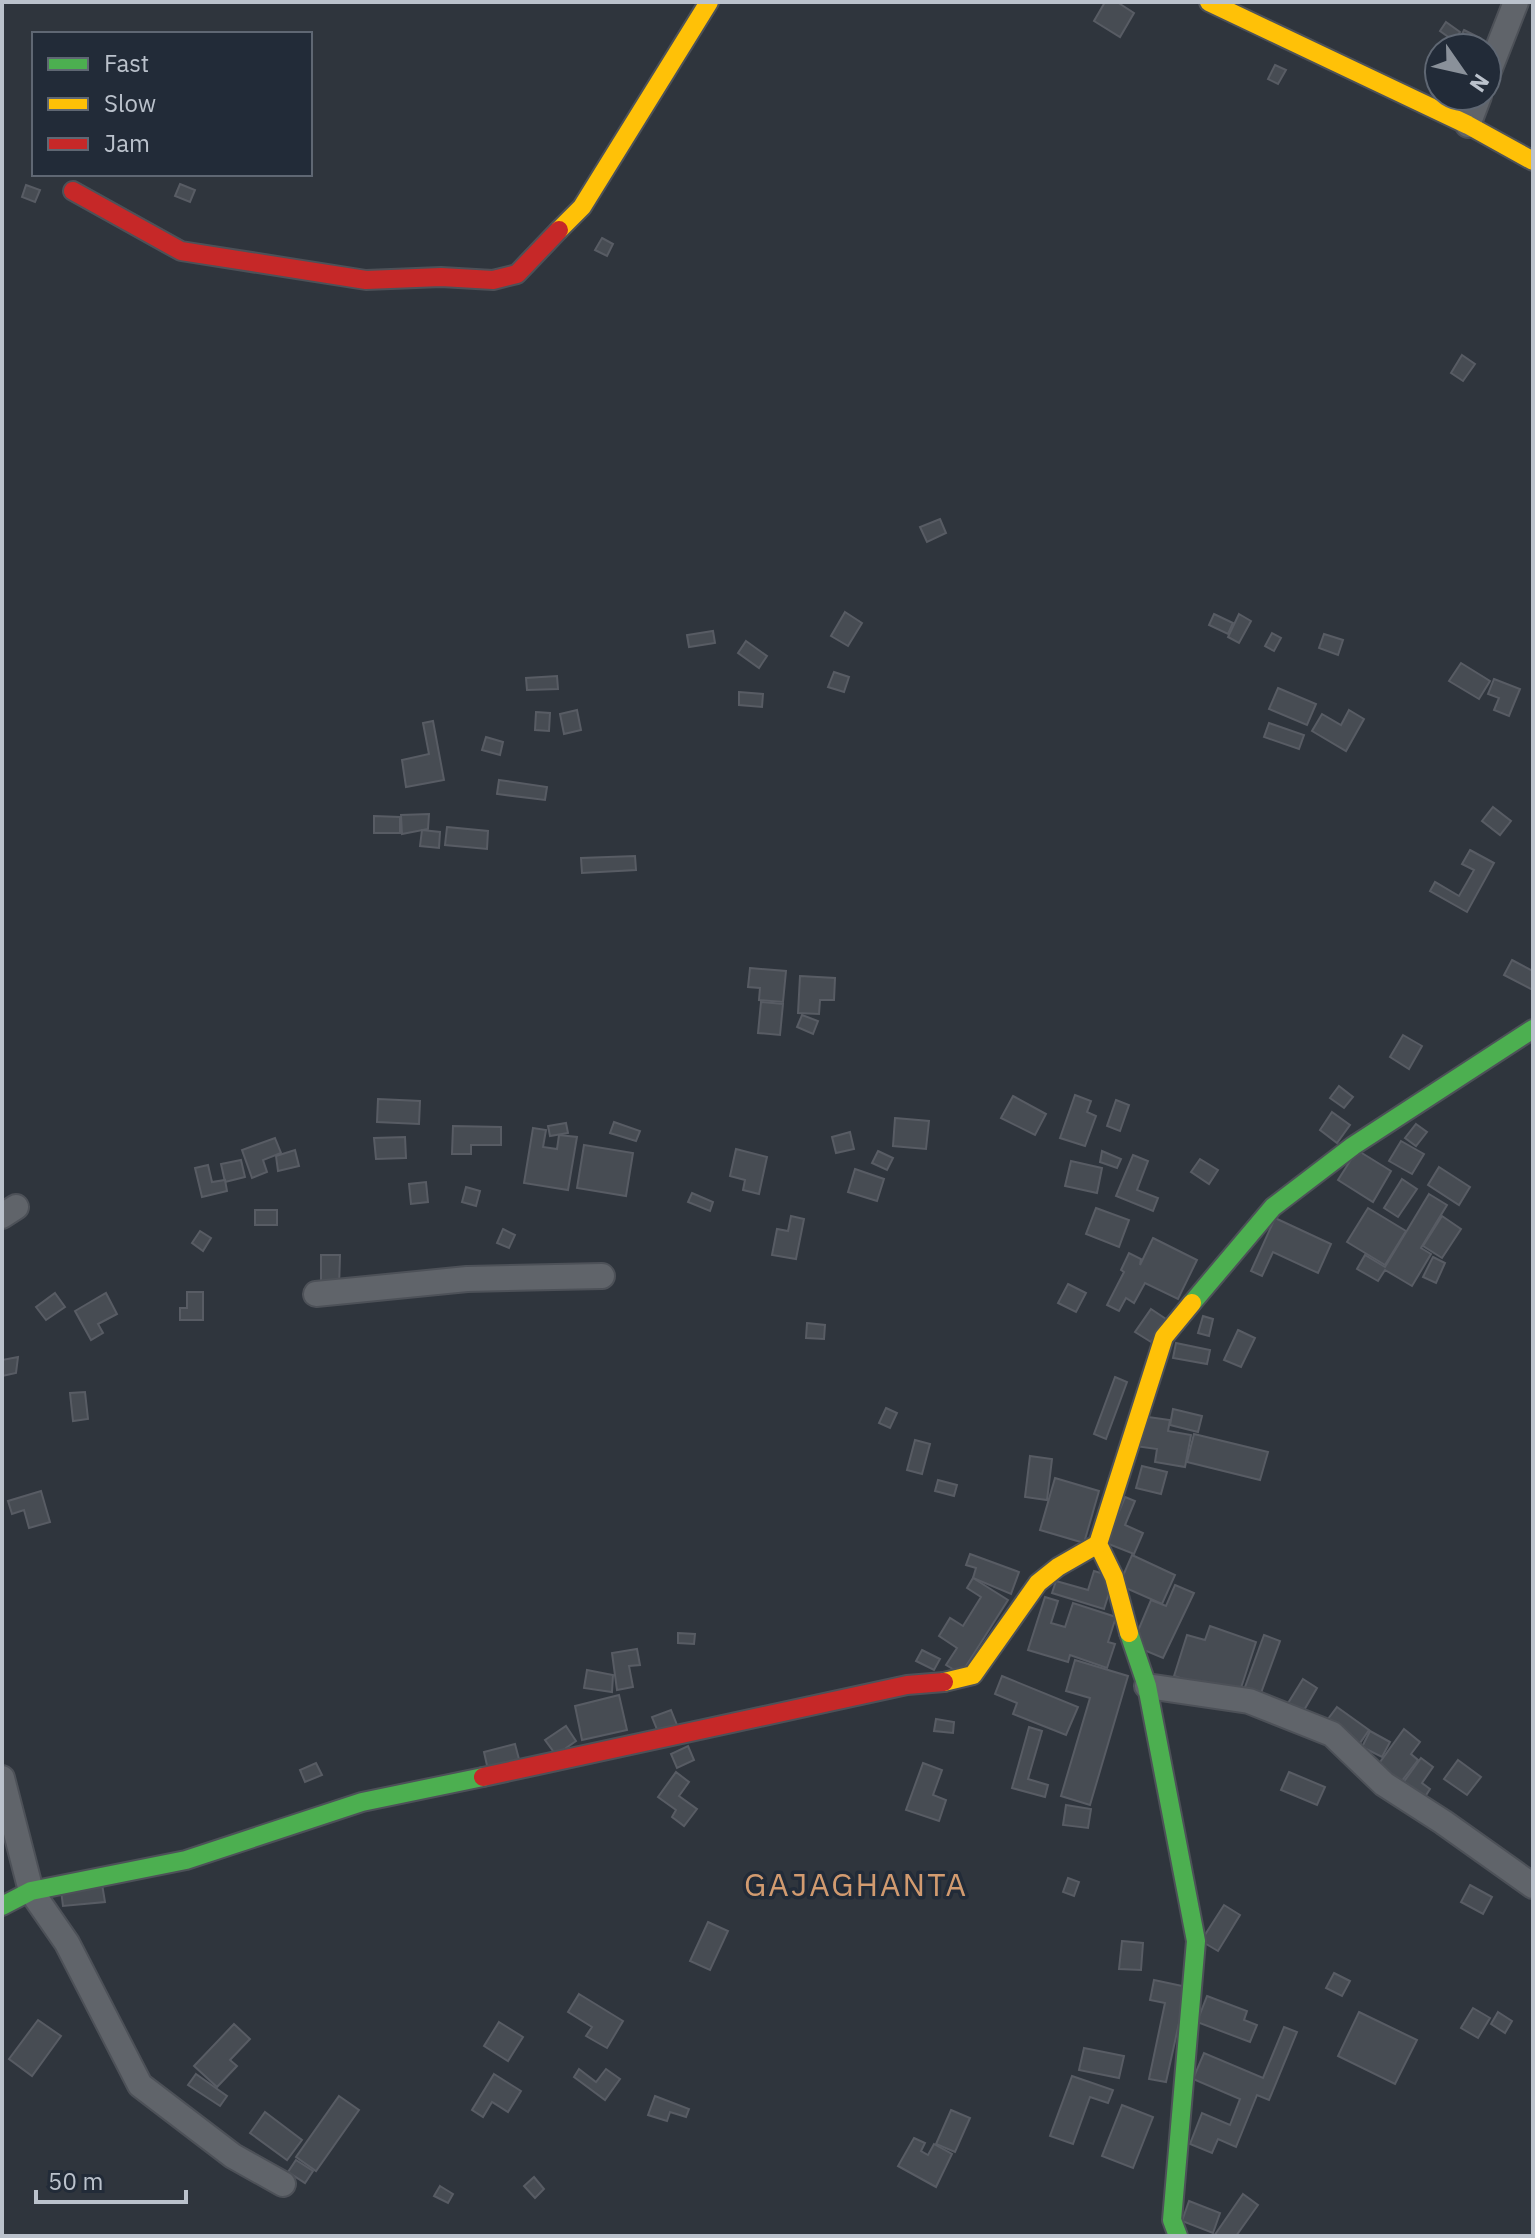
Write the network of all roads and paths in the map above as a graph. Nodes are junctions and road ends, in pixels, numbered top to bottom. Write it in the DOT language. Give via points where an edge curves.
graph roads {
  1 [pos="709,2"];
  2 [pos="1209,2"];
  3 [pos="1516,2"];
  4 [pos="1503,35"];
  5 [pos="1473,112"];
  6 [pos="1468,125"];
  7 [pos="1533,161"];
  8 [pos="73,191"];
  9 [pos="1533,1029"];
  10 [pos="602,1276"];
  11 [pos="316,1294"];
  12 [pos="1098,1544"];
  13 [pos="1147,1686"];
  14 [pos="2,1778"];
  15 [pos="1533,1886"];
  16 [pos="31,1891"];
  17 [pos="2,1906"];
  18 [pos="283,2184"];
  19 [pos="1178,2236"];
  1 -- 8 [label="street" via="582,207 517,274 493,280 366,280 181,251"];
  2 -- 6 [label="street"];
  3 -- 4 [label="street"];
  5 -- 6 [label="street"];
  6 -- 7 [label="street"];
  9 -- 12 [label="street" via="1353,1146 1273,1207 1164,1337"];
  10 -- 11 [label="street" via="467,1279"];
  12 -- 13 [label="street" via="1114,1577"];
  12 -- 16 [label="street" via="1038,1583 973,1675 362,1802 186,1860"];
  13 -- 15 [label="street" via="1249,1701 1332,1734 1384,1784"];
  13 -- 19 [label="street" via="1196,1941 1172,2220"];
  14 -- 16 [label="street"];
  16 -- 17 [label="street"];
  16 -- 18 [label="street" via="67,1943 140,2085 233,2156"];
}
